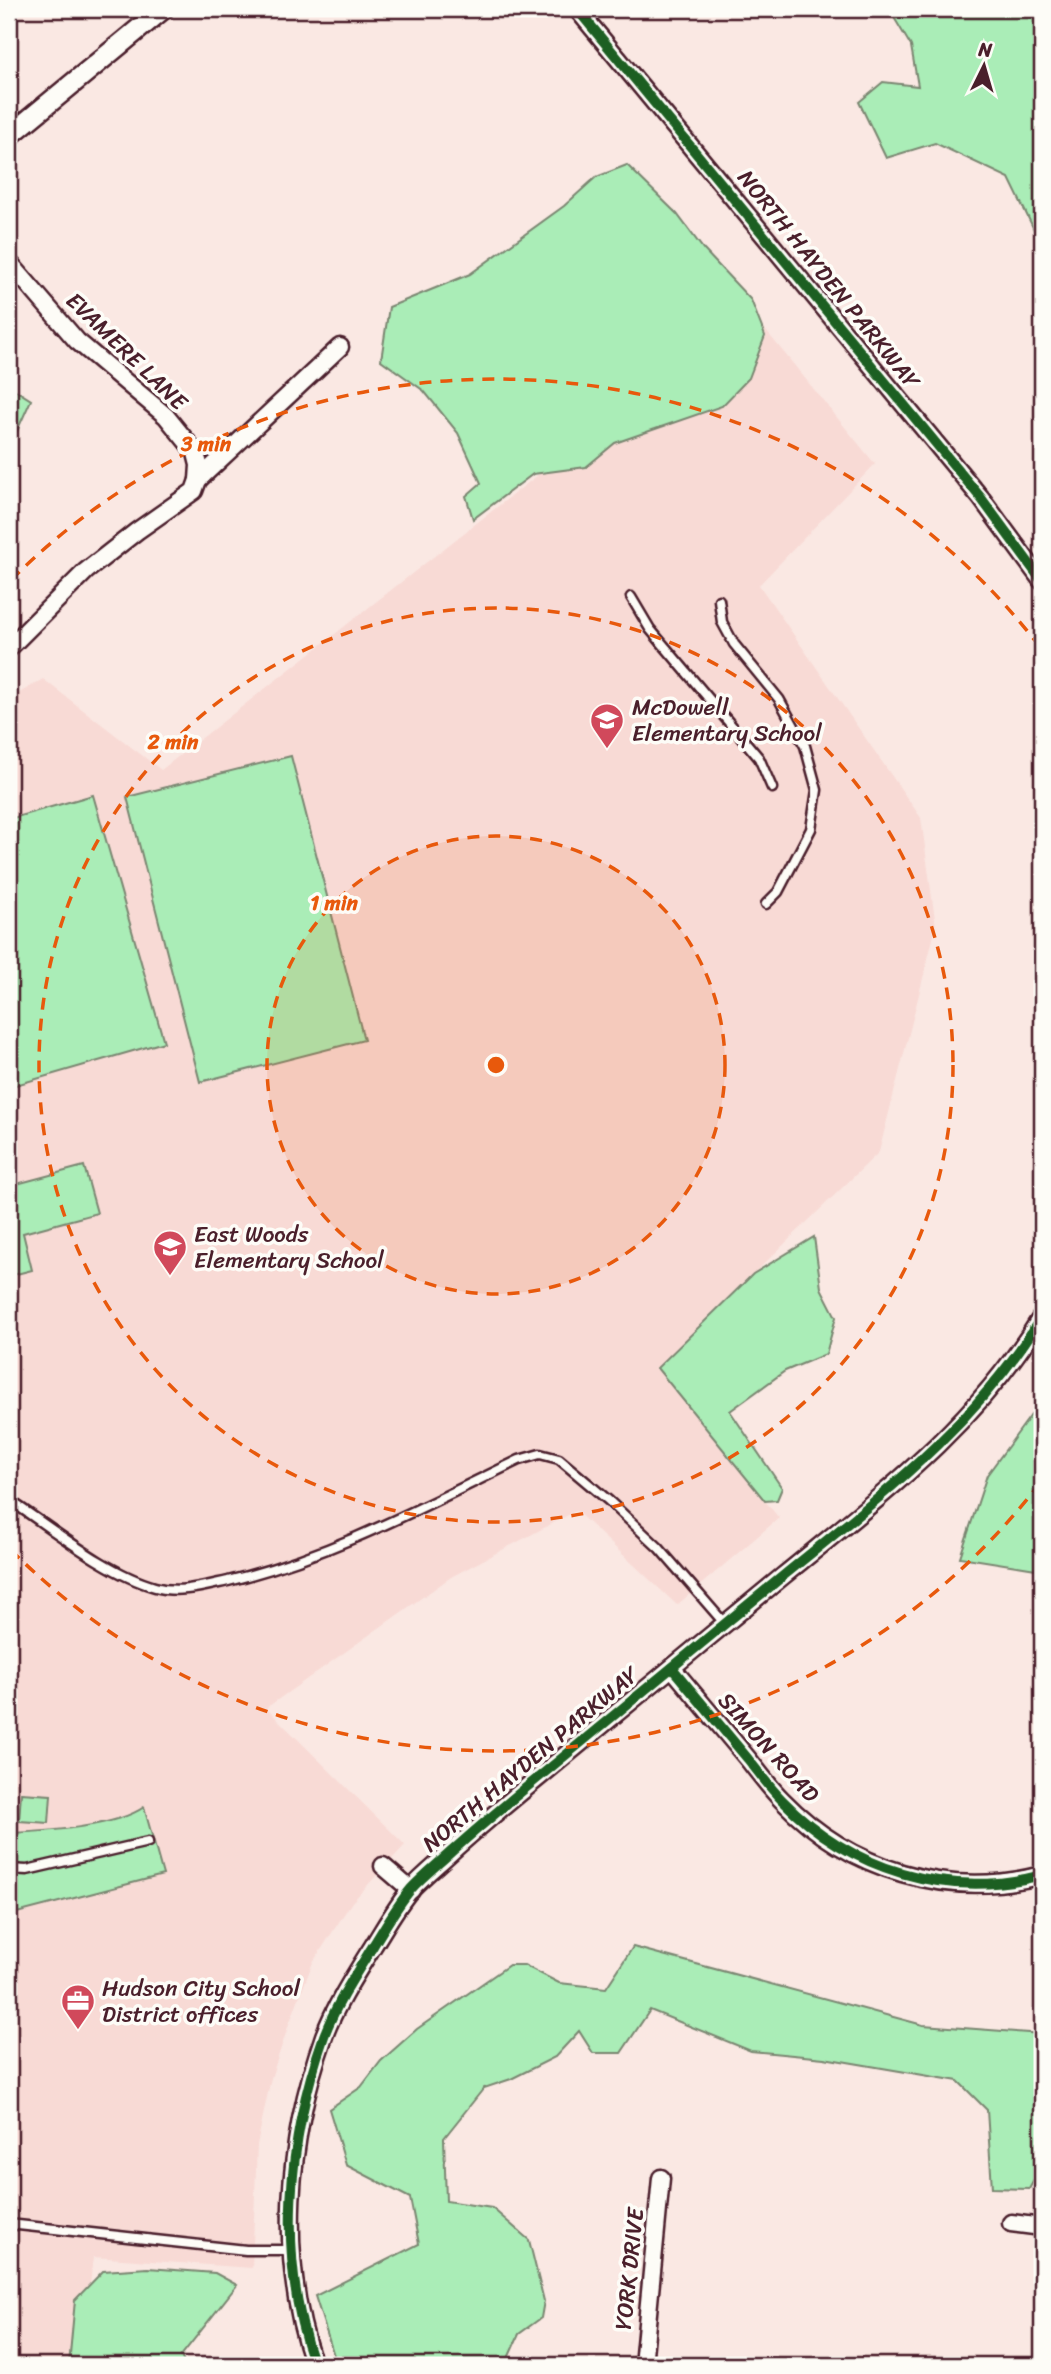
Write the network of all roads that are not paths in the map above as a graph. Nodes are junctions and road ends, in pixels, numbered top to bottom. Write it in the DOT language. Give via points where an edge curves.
graph roads {
  1 [pos="163,9"];
  2 [pos="577,9"];
  3 [pos="9,136"];
  4 [pos="9,262"];
  5 [pos="340,347"];
  6 [pos="198,481"];
  7 [pos="1042,581"];
  8 [pos="631,597"];
  9 [pos="719,600"];
  10 [pos="9,648"];
  11 [pos="772,788"];
  12 [pos="766,904"];
  13 [pos="1042,1316"];
  14 [pos="9,1500"];
  15 [pos="725,1624"];
  16 [pos="673,1668"];
  17 [pos="148,1842"];
  18 [pos="383,1866"];
  19 [pos="9,1869"];
  20 [pos="1042,1875"];
  21 [pos="411,1890"];
  22 [pos="661,2178"];
  23 [pos="1011,2223"];
  24 [pos="9,2224"];
  25 [pos="1042,2227"];
  26 [pos="293,2250"];
  27 [pos="314,2365"];
  28 [pos="643,2365"];
  1 -- 3 [label="street"];
  2 -- 7 [label="street, NORTH HAYDEN PARKWAY" via="981,498"];
  4 -- 6 [label="street, EVAMERE LANE" via="77,341 166,416 196,453"];
  5 -- 6 [label="street"];
  6 -- 10 [label="street" via="194,491 86,571"];
  8 -- 11 [label="lane" via="650,629 759,758"];
  9 -- 12 [label="lane" via="722,622 734,644 779,699 805,746 817,789 811,829 778,892"];
  13 -- 15 [label="street, NORTH HAYDEN PARKWAY" via="984,1397 935,1450"];
  14 -- 15 [label="lane" via="129,1579 189,1590 323,1553 540,1454 559,1459 609,1501 659,1548"];
  15 -- 16 [label="street, NORTH HAYDEN PARKWAY"];
  16 -- 20 [label="street, SIMON ROAD" via="783,1801 821,1834 867,1861 906,1876 962,1885"];
  16 -- 21 [label="street, NORTH HAYDEN PARKWAY" via="486,1820"];
  17 -- 19 [label="lane" via="27,1870"];
  18 -- 21 [label="street"];
  21 -- 26 [label="street, NORTH HAYDEN PARKWAY" via="347,1986 325,2035 297,2137"];
  22 -- 28 [label="street, YORK DRIVE"];
  23 -- 25 [label="street"];
  24 -- 26 [label="lane" via="246,2250"];
  26 -- 27 [label="street, NORTH HAYDEN PARKWAY"];
}
